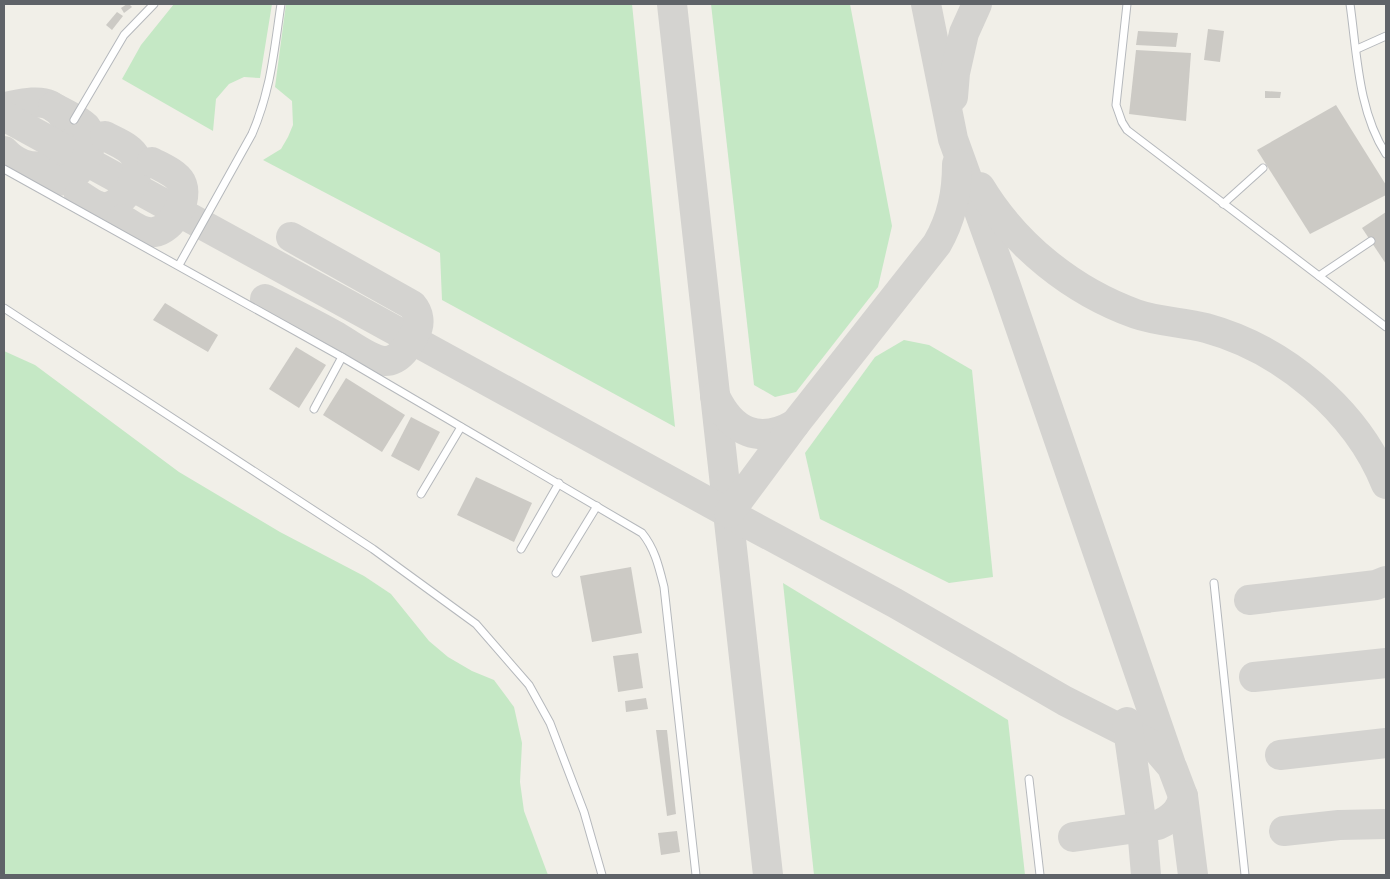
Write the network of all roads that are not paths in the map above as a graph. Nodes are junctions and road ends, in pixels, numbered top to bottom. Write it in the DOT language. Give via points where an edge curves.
graph roads {
  1 [pos="154,4"];
  2 [pos="281,4"];
  3 [pos="1127,4"];
  4 [pos="1350,4"];
  5 [pos="1386,36"];
  6 [pos="1357,49"];
  7 [pos="74,120"];
  8 [pos="1386,154"];
  9 [pos="1262,168"];
  10 [pos="4,169"];
  11 [pos="1223,204"];
  12 [pos="1371,241"];
  13 [pos="179,266"];
  14 [pos="1319,276"];
  15 [pos="4,308"];
  16 [pos="1386,326"];
  17 [pos="342,357"];
  18 [pos="314,409"];
  19 [pos="461,426"];
  20 [pos="559,483"];
  21 [pos="421,494"];
  22 [pos="597,506"];
  23 [pos="521,549"];
  24 [pos="556,573"];
  25 [pos="1214,583"];
  26 [pos="1029,779"];
  27 [pos="602,875"];
  28 [pos="696,875"];
  29 [pos="1040,875"];
  30 [pos="1245,875"];
  1 -- 7 [label="lane" via="124,35"];
  2 -- 13 [label="lane" via="270,80 260,116"];
  3 -- 11 [label="lane" via="1116,105 1122,122 1134,136"];
  4 -- 6 [label="lane"];
  5 -- 6 [label="lane"];
  6 -- 8 [label="lane" via="1365,107"];
  9 -- 11 [label="lane"];
  10 -- 13 [label="lane"];
  11 -- 14 [label="lane"];
  12 -- 14 [label="lane"];
  13 -- 17 [label="lane"];
  14 -- 16 [label="lane"];
  15 -- 27 [label="lane" via="373,549 476,624 529,685 550,723 584,812"];
  17 -- 18 [label="lane"];
  17 -- 19 [label="lane"];
  19 -- 20 [label="lane"];
  19 -- 21 [label="lane"];
  20 -- 22 [label="lane"];
  20 -- 23 [label="lane"];
  22 -- 24 [label="lane"];
  22 -- 28 [label="lane" via="642,533 656,555 664,587"];
  25 -- 30 [label="lane"];
  26 -- 29 [label="lane"];
}
